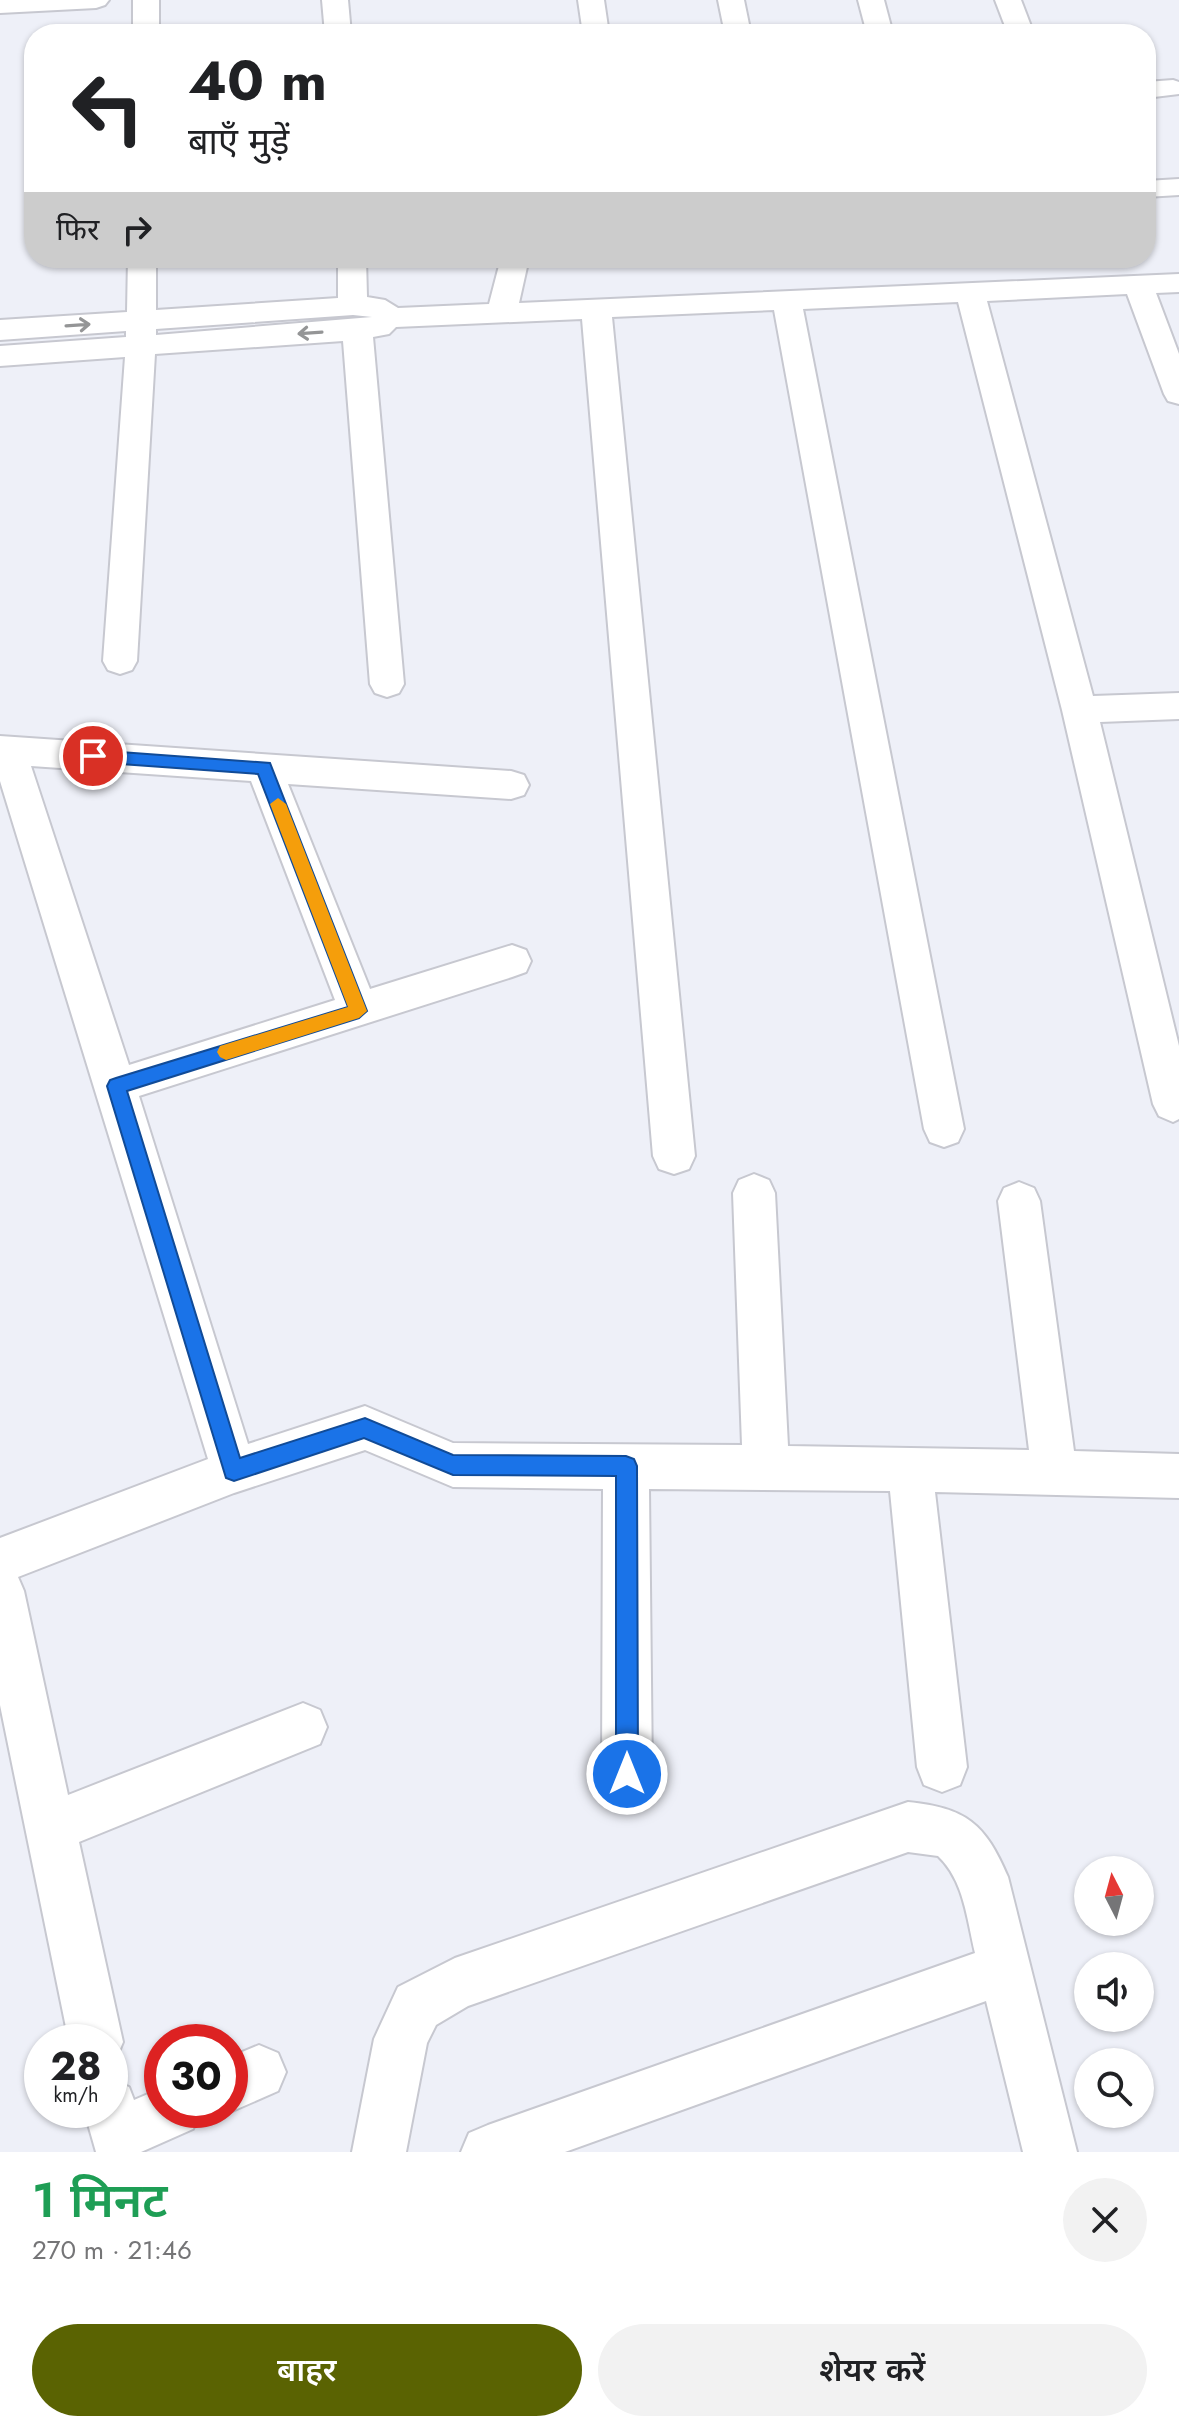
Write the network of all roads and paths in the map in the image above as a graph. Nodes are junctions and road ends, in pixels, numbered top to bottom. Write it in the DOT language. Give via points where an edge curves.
graph roads {
  1 [pos="96,0"];
  2 [pos="146,0"];
  3 [pos="335,0"];
  4 [pos="591,0"];
  5 [pos="731,0"];
  6 [pos="871,0"];
  7 [pos="1008,0"];
  8 [pos="0,5"];
  9 [pos="146,24"];
  10 [pos="337,24"];
  11 [pos="595,24"];
  12 [pos="736,24"];
  13 [pos="877,24"];
  14 [pos="1017,24"];
  15 [pos="1173,88"];
  16 [pos="1156,89"];
  17 [pos="1179,187"];
  18 [pos="1156,188"];
  19 [pos="142,268"];
  20 [pos="352,268"];
  21 [pos="513,268"];
  22 [pos="1179,283"];
  23 [pos="1138,285"];
  24 [pos="970,293"];
  25 [pos="787,300"];
  26 [pos="596,307"];
  27 [pos="502,311"];
  28 [pos="355,318"];
  29 [pos="0,330"];
  30 [pos="140,333"];
  31 [pos="0,356"];
  32 [pos="1179,394"];
  33 [pos="120,661"];
  34 [pos="387,684"];
  35 [pos="1179,706"];
  36 [pos="1079,710"];
  37 [pos="4,750"];
  38 [pos="264,768"];
  39 [pos="511,785"];
  40 [pos="512,961"];
  41 [pos="359,1011"];
  42 [pos="116,1086"];
  43 [pos="1173,1104"];
  44 [pos="944,1129"];
  45 [pos="674,1156"];
  46 [pos="754,1193"];
  47 [pos="1019,1201"];
  48 [pos="626,1466"];
  49 [pos="766,1467"];
  50 [pos="910,1469"];
  51 [pos="234,1471"];
  52 [pos="1054,1472"];
  53 [pos="1179,1476"];
  54 [pos="0,1561"];
  55 [pos="0,1591"];
  56 [pos="303,1727"];
  57 [pos="942,1767"];
  58 [pos="627,1774"];
  59 [pos="50,1828"];
  60 [pos="1005,1968"];
  61 [pos="92,2024"];
  62 [pos="144,2123"];
  63 [pos="115,2128"];
  64 [pos="379,2152"];
  65 [pos="488,2152"];
  66 [pos="1050,2152"];
  1 -- 8 [label="street"];
  2 -- 9 [label="street"];
  3 -- 10 [label="street"];
  4 -- 11 [label="street"];
  5 -- 12 [label="street"];
  6 -- 13 [label="street"];
  7 -- 14 [label="street"];
  15 -- 16 [label="street"];
  17 -- 18 [label="street"];
  19 -- 30 [label="street"];
  20 -- 28 [label="street"];
  21 -- 27 [label="street"];
  22 -- 23 [label="street"];
  23 -- 24 [label="street"];
  23 -- 32 [label="street"];
  24 -- 25 [label="street"];
  24 -- 36 [label="street"];
  25 -- 26 [label="street"];
  25 -- 44 [label="street"];
  26 -- 27 [label="street"];
  26 -- 45 [label="street"];
  27 -- 28 [label="street" via="388,318 379,327"];
  28 -- 30 [label="street"];
  28 -- 34 [label="street"];
  29 -- 30 [label="street, one-way"];
  30 -- 31 [label="street"];
  30 -- 33 [label="street"];
  35 -- 36 [label="street"];
  36 -- 43 [label="street"];
  37 -- 38 [label="street"];
  37 -- 42 [label="street"];
  38 -- 39 [label="street"];
  38 -- 41 [label="street"];
  40 -- 41 [label="street"];
  41 -- 42 [label="street"];
  42 -- 51 [label="street"];
  46 -- 49 [label="street"];
  47 -- 52 [label="street"];
  48 -- 49 [label="street"];
  48 -- 51 [label="street" via="453,1465 365,1428"];
  48 -- 58 [label="street"];
  49 -- 50 [label="street"];
  50 -- 52 [label="street"];
  50 -- 57 [label="street"];
  51 -- 54 [label="street"];
  52 -- 53 [label="street"];
  55 -- 59 [label="street"];
  56 -- 59 [label="street"];
  59 -- 61 [label="street"];
  60 -- 64 [label="street" via="982,1877 963,1841 936,1829 908,1827 455,1984 417,2006 401,2039"];
  60 -- 65 [label="street"];
  60 -- 66 [label="street"];
  62 -- 63 [label="street" via="116,2135"];
}
